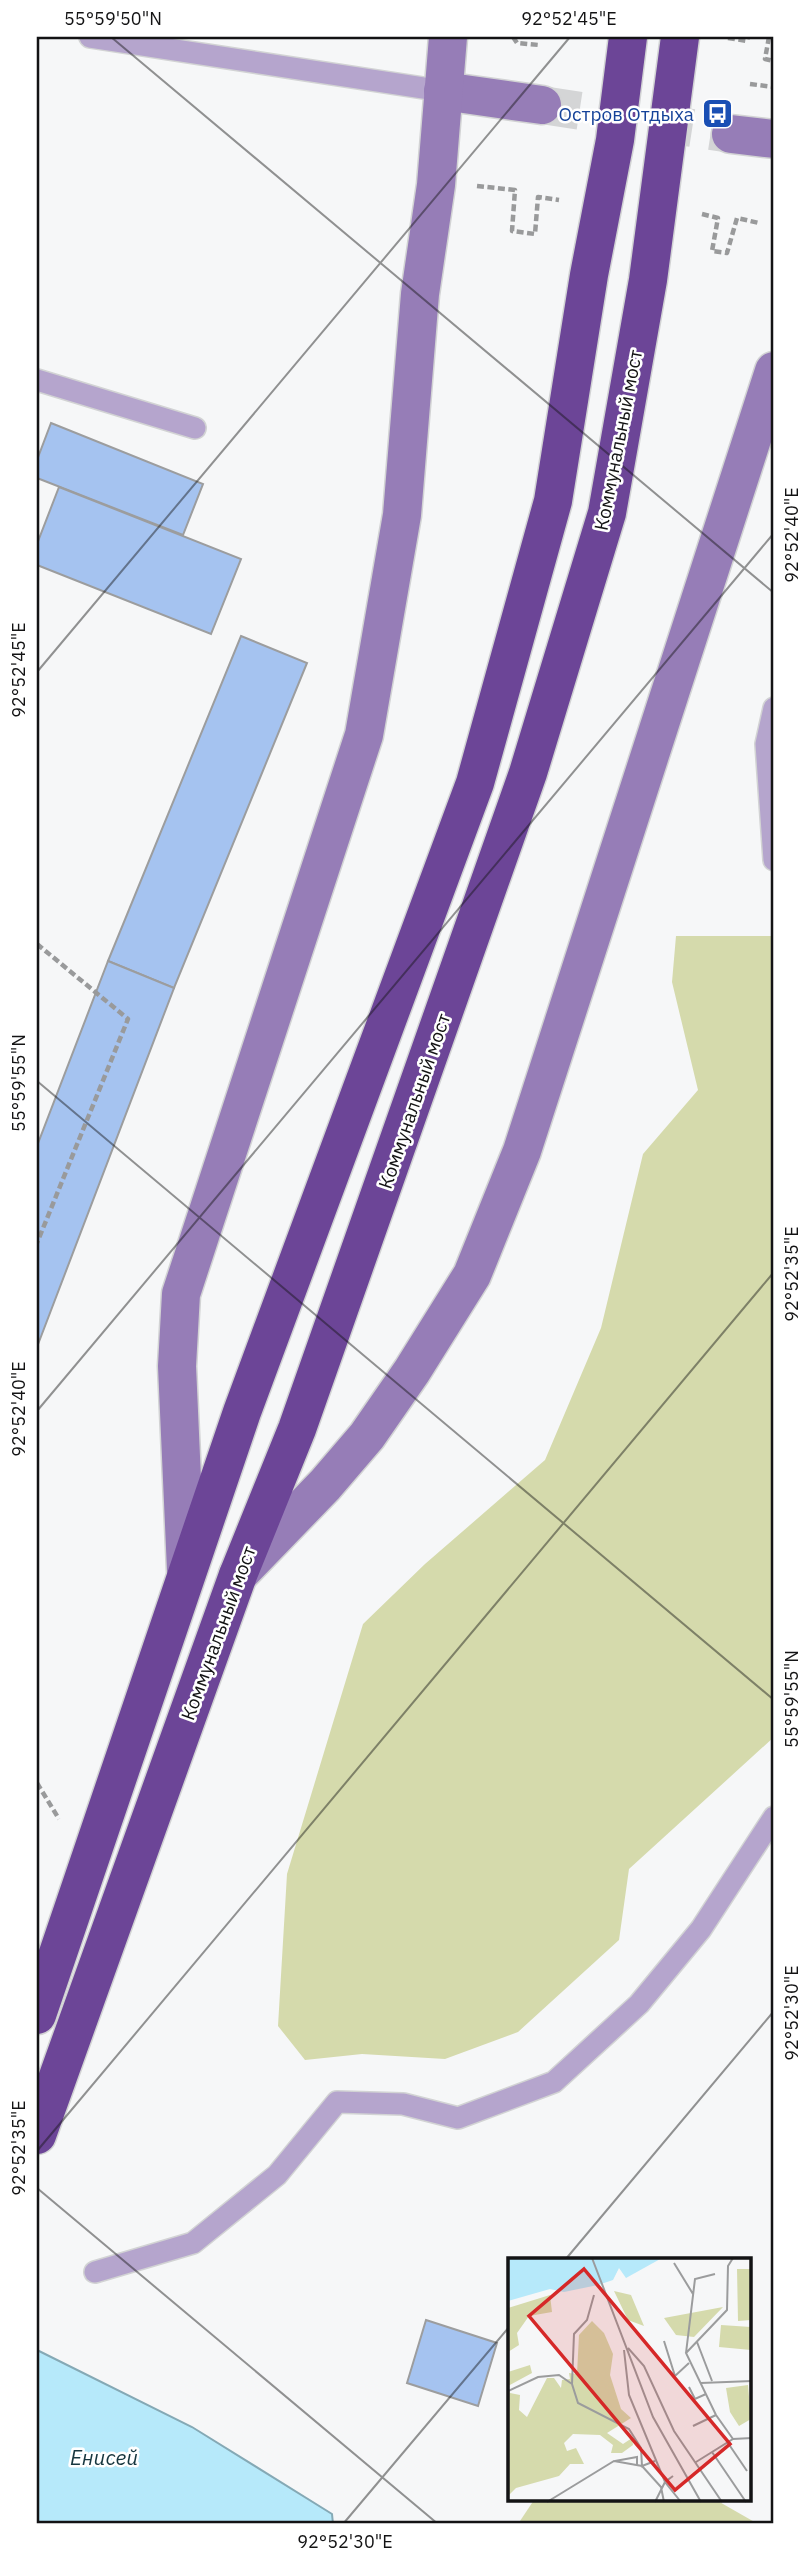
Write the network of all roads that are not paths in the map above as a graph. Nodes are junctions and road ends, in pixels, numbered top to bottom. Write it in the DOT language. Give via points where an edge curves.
graph roads {
  1 [pos="90,37"];
  2 [pos="448,37"];
  3 [pos="628,37"];
  4 [pos="680,37"];
  5 [pos="226,47"];
  6 [pos="443,92"];
  7 [pos="541,105"];
  8 [pos="731,134"];
  9 [pos="774,139"];
  10 [pos="37,380"];
  11 [pos="771,386"];
  12 [pos="195,428"];
  13 [pos="774,708"];
  14 [pos="774,860"];
  15 [pos="186,1570"];
  16 [pos="238,1575"];
  17 [pos="774,1817"];
  18 [pos="37,2015"];
  19 [pos="42,2121"];
  20 [pos="95,2272"];
  1 -- 5 [label="lane"];
  2 -- 6 [label="main road"];
  3 -- 15 [label="highway" via="615,141 553,501 475,783"];
  4 -- 16 [label="highway, Коммунальный мост" via="648,280 607,513 528,773 423,1078 297,1429"];
  5 -- 6 [label="lane"];
  6 -- 7 [label="main road"];
  6 -- 15 [label="main road" via="402,515 364,734 181,1294 177,1366"];
  8 -- 9 [label="main road"];
  10 -- 12 [label="lane"];
  11 -- 16 [label="main road" via="522,1152 472,1275 367,1436"];
  13 -- 14 [label="lane" via="766,744"];
  15 -- 18 [label="highway"];
  16 -- 19 [label="highway, Коммунальный мост"];
  17 -- 20 [label="lane" via="701,1929 639,2004 554,2082 458,2118 403,2104 337,2102 277,2175 193,2243"];
}
